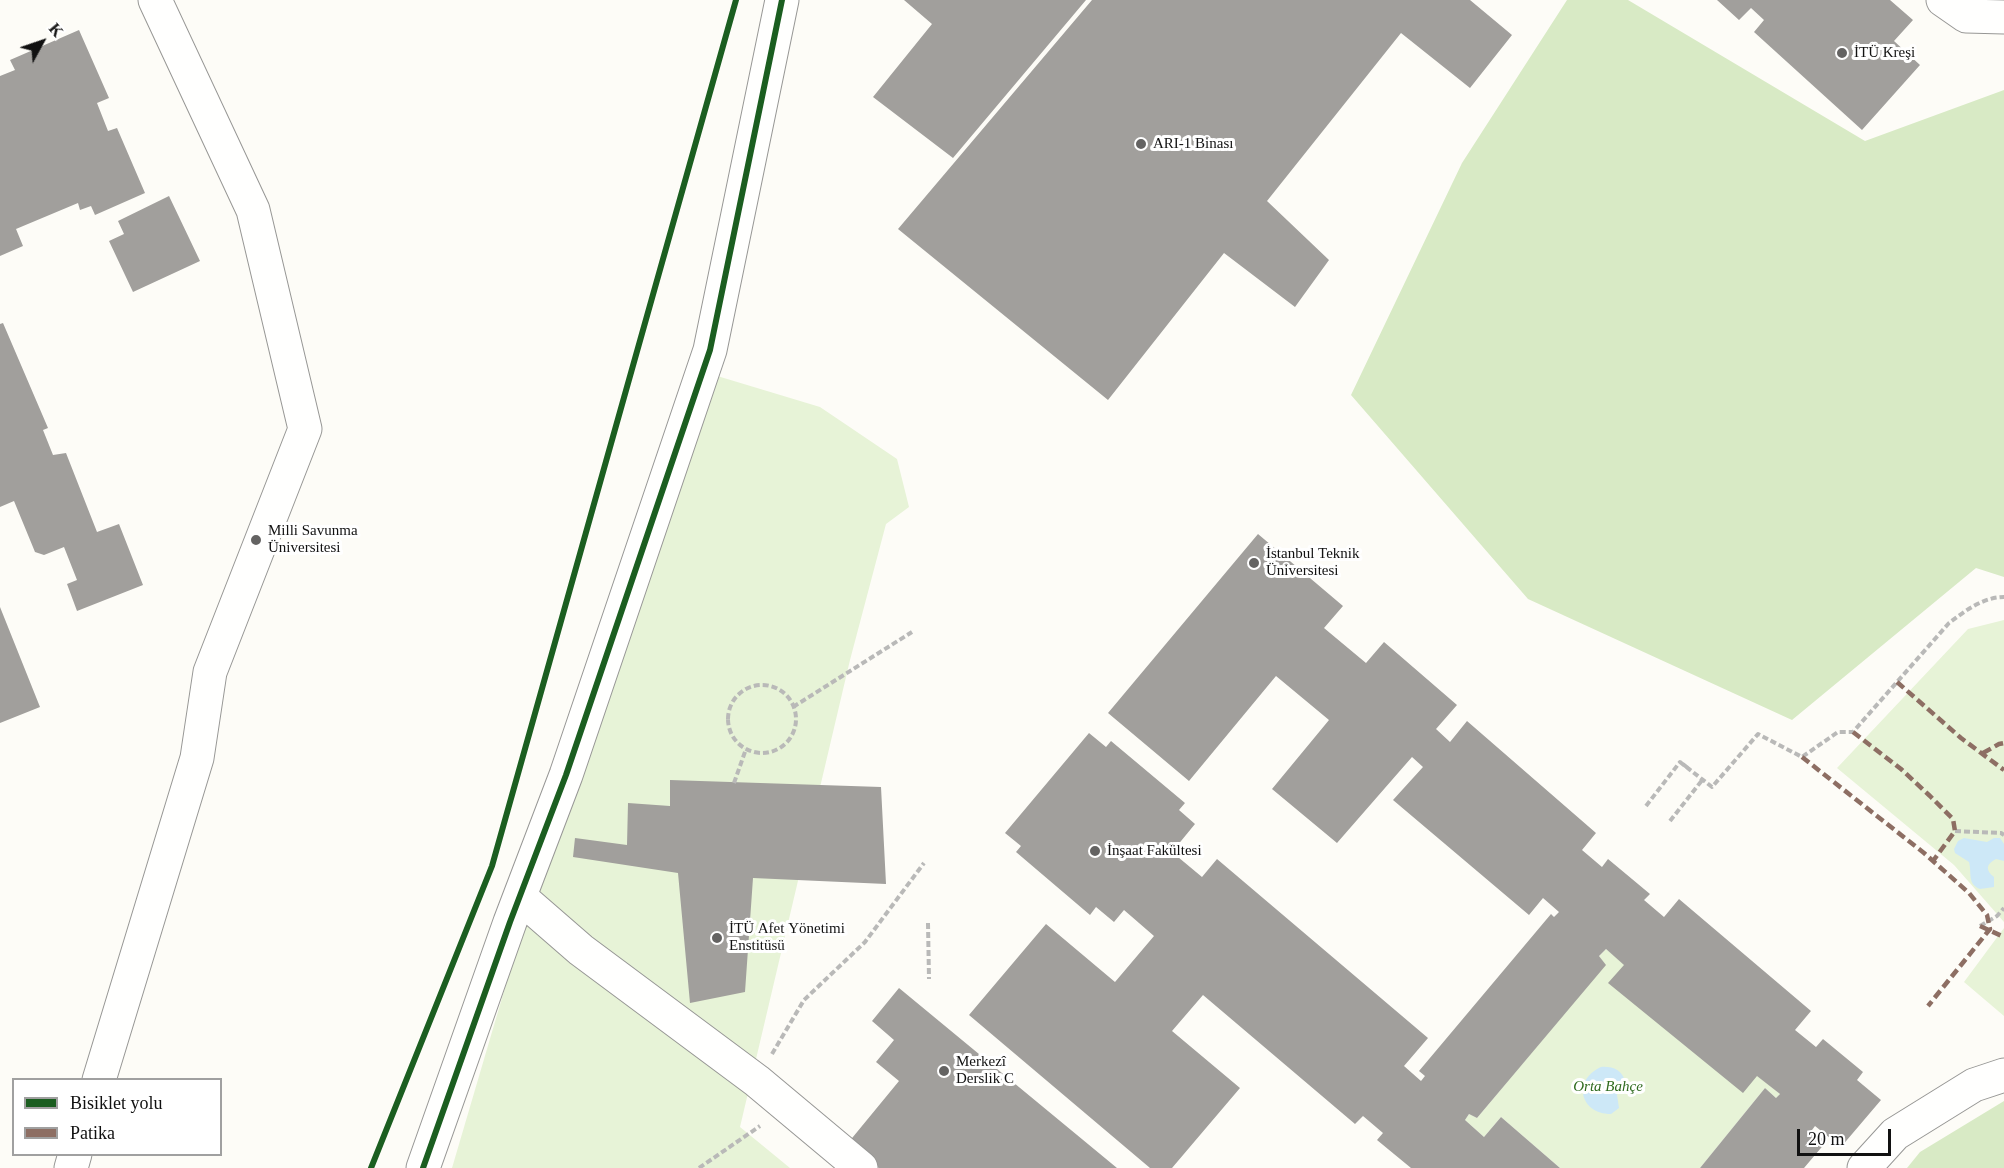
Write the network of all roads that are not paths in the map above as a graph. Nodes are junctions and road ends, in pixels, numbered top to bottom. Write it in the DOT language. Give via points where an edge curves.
graph roads {
  1 [pos="155,0"];
  2 [pos="782,0"];
  3 [pos="1943,0"];
  4 [pos="2004,17"];
  5 [pos="520,897"];
  6 [pos="2004,1075"];
  7 [pos="100,1078"];
  8 [pos="423,1168"];
  9 [pos="861,1168"];
  10 [pos="1864,1168"];
  1 -- 7 [label="street" via="253,210 305,429 210,672 197,758"];
  2 -- 5 [label="street" via="710,350 566,776"];
  3 -- 4 [label="street" via="1966,16"];
  5 -- 8 [label="street"];
  5 -- 9 [label="street" via="581,950 757,1082"];
  6 -- 10 [label="street" via="1974,1085 1894,1134"];
}
